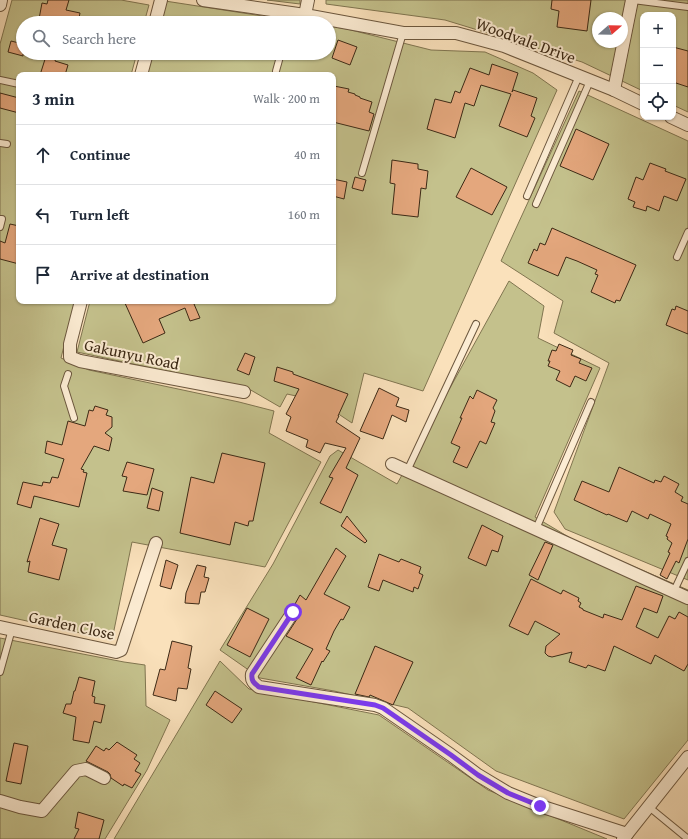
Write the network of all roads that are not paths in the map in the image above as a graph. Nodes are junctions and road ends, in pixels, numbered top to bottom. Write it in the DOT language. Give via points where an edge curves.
graph roads {
  1 [pos="1,0"];
  2 [pos="161,0"];
  3 [pos="204,0"];
  4 [pos="308,0"];
  5 [pos="632,0"];
  6 [pos="0,5"];
  7 [pos="688,7"];
  8 [pos="157,16"];
  9 [pos="301,16"];
  10 [pos="312,16"];
  11 [pos="336,22"];
  12 [pos="404,33"];
  13 [pos="145,60"];
  14 [pos="279,60"];
  15 [pos="276,70"];
  16 [pos="142,72"];
  17 [pos="578,76"];
  18 [pos="0,80"];
  19 [pos="590,81"];
  20 [pos="16,83"];
  21 [pos="614,90"];
  22 [pos="640,103"];
  23 [pos="676,119"];
  24 [pos="688,125"];
  25 [pos="362,173"];
  26 [pos="527,196"];
  27 [pos="536,204"];
  28 [pos="0,218"];
  29 [pos="0,227"];
  30 [pos="688,232"];
  31 [pos="677,257"];
  32 [pos="80,304"];
  33 [pos="476,324"];
  34 [pos="68,374"];
  35 [pos="244,392"];
  36 [pos="591,402"];
  37 [pos="74,418"];
  38 [pos="392,464"];
  39 [pos="407,471"];
  40 [pos="536,529"];
  41 [pos="156,543"];
  42 [pos="688,561"];
  43 [pos="674,591"];
  44 [pos="688,598"];
  45 [pos="293,612"];
  46 [pos="0,627"];
  47 [pos="12,629"];
  48 [pos="0,672"];
  49 [pos="688,757"];
  50 [pos="104,778"];
  51 [pos="0,801"];
  52 [pos="649,807"];
  53 [pos="625,836"];
  54 [pos="688,839"];
  1 -- 6 [label="street"];
  2 -- 8 [label="street"];
  3 -- 9 [label="street, Woodvale Drive"];
  4 -- 10 [label="street"];
  5 -- 7 [label="lane"];
  5 -- 21 [label="street"];
  11 -- 12 [label="street, Woodvale Drive"];
  12 -- 17 [label="street, Woodvale Drive" via="456,33 504,46"];
  12 -- 25 [label="lane"];
  13 -- 16 [label="street"];
  14 -- 15 [label="lane"];
  17 -- 19 [label="street, Woodvale Drive"];
  17 -- 26 [label="lane"];
  18 -- 20 [label="lane"];
  19 -- 21 [label="street, Woodvale Drive"];
  19 -- 27 [label="lane"];
  21 -- 22 [label="street, Woodvale Drive"];
  23 -- 24 [label="street"];
  28 -- 29 [label="lane"];
  30 -- 31 [label="lane"];
  32 -- 35 [label="street, Gakunyu Road" via="70,344 72,362 80,361"];
  33 -- 39 [label="lane"];
  34 -- 37 [label="lane" via="64,386"];
  36 -- 40 [label="lane"];
  38 -- 39 [label="street"];
  39 -- 40 [label="street"];
  40 -- 43 [label="street"];
  41 -- 47 [label="street, Garden Close" via="121,650 116,652"];
  42 -- 43 [label="lane"];
  43 -- 44 [label="street"];
  45 -- 53 [label="street" via="252,674 251,678 259,687 383,708 508,793"];
  46 -- 47 [label="street, Garden Close"];
  47 -- 48 [label="lane"];
  49 -- 52 [label="street"];
  50 -- 51 [label="street" via="86,769 76,771 42,811"];
  52 -- 53 [label="street"];
  52 -- 54 [label="lane"];
}
